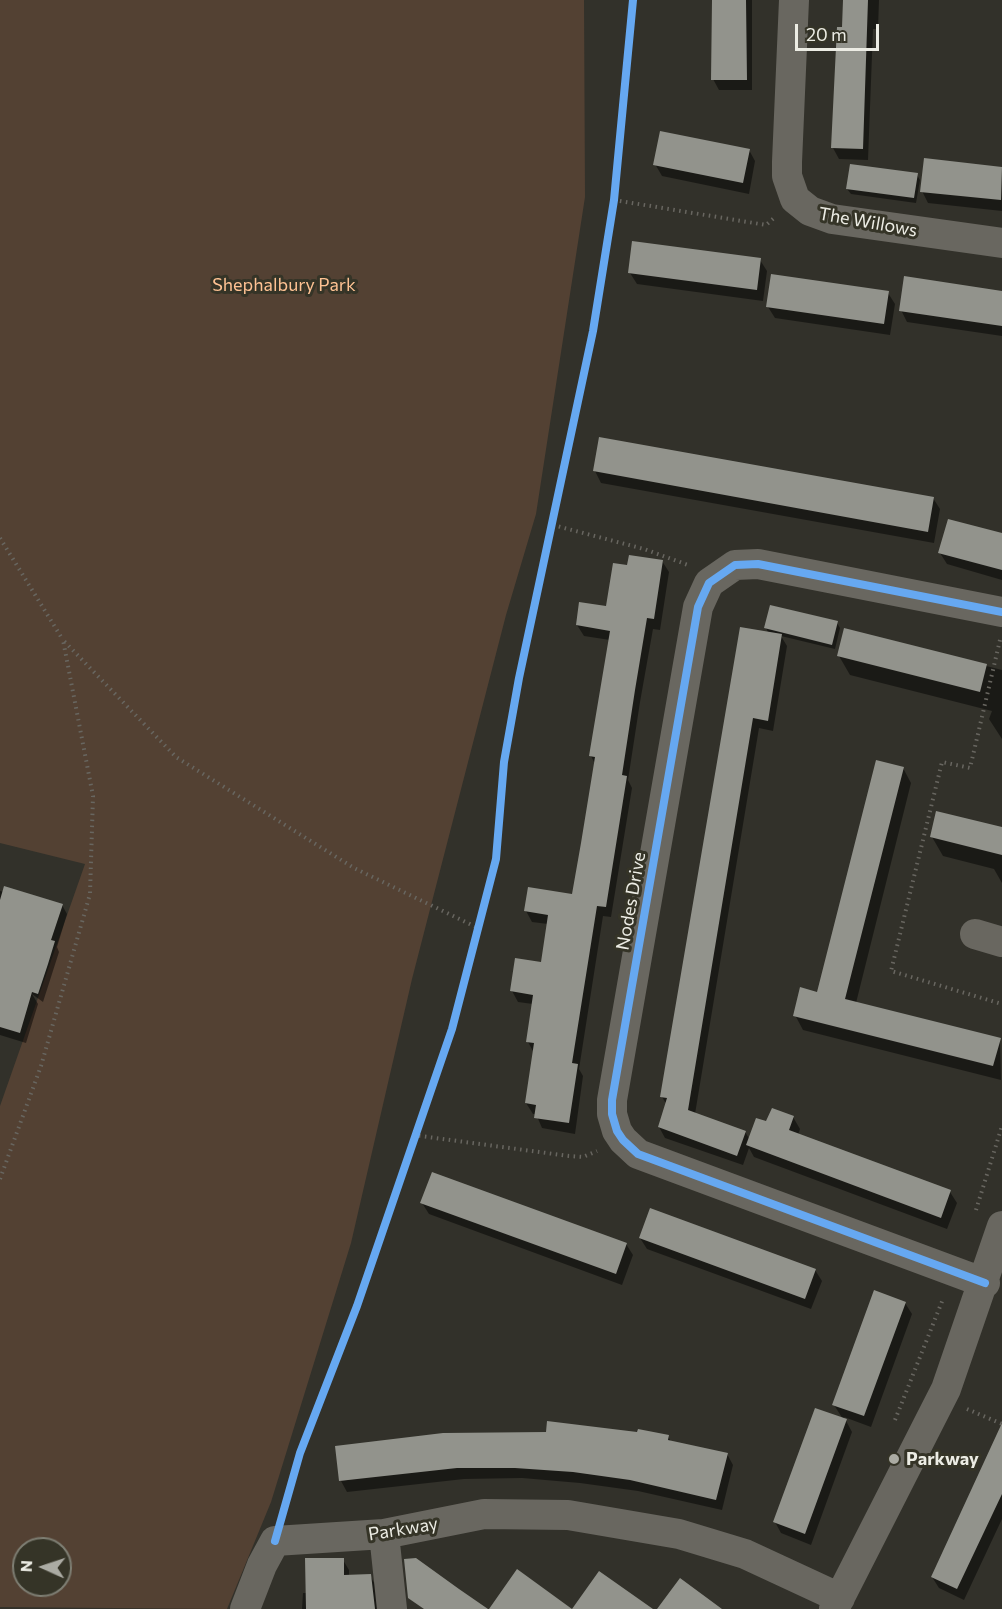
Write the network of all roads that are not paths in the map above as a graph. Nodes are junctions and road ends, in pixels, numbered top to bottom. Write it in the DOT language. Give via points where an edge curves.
graph roads {
  1 [pos="794,0"];
  2 [pos="1002,243"];
  3 [pos="1002,612"];
  4 [pos="1002,1226"];
  5 [pos="985,1283"];
  6 [pos="384,1534"];
  7 [pos="837,1604"];
  8 [pos="245,1609"];
  9 [pos="392,1609"];
  1 -- 2 [label="street, The Willows" via="787,176 795,199 810,212 832,219"];
  3 -- 5 [label="street, Nodes Drive" via="758,564 735,565 709,583 698,607 612,1114 622,1140 638,1154"];
  4 -- 5 [label="street"];
  5 -- 7 [label="street" via="942,1398"];
  6 -- 7 [label="street, Parkway" via="484,1514 568,1515 690,1537 745,1554"];
  6 -- 8 [label="street, Parkway" via="275,1541"];
  6 -- 9 [label="street"];
}
